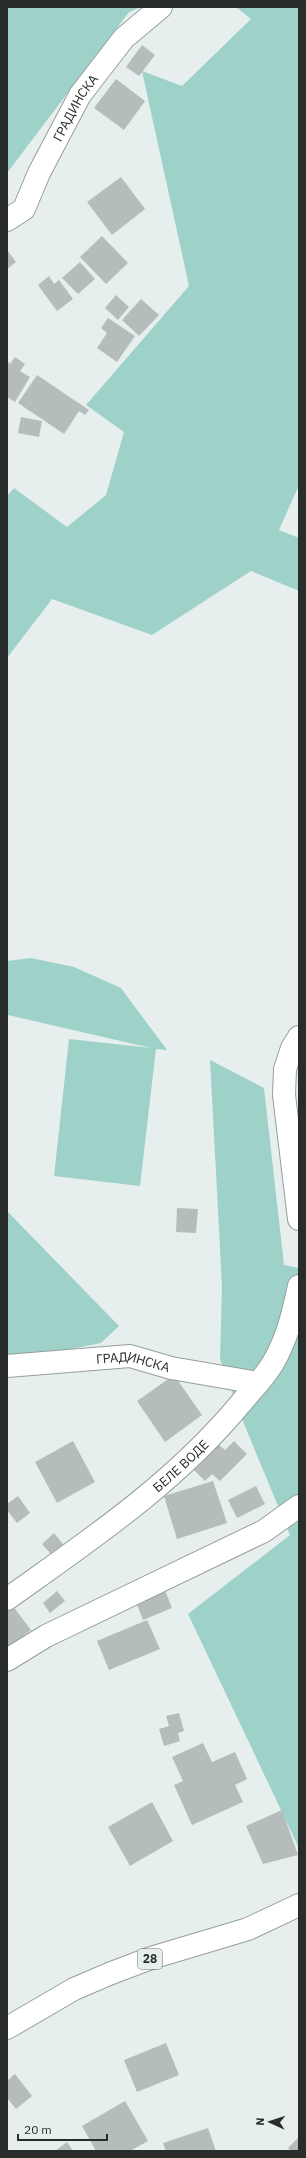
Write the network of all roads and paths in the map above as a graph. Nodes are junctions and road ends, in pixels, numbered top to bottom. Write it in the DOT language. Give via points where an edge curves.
graph roads {
  1 [pos="161,7"];
  2 [pos="7,220"];
  3 [pos="299,1037"];
  4 [pos="299,1219"];
  5 [pos="299,1286"];
  6 [pos="7,1366"];
  7 [pos="258,1383"];
  8 [pos="299,1506"];
  9 [pos="7,1599"];
  10 [pos="7,1660"];
  11 [pos="299,1905"];
  12 [pos="7,2028"];
  1 -- 2 [label="street, ГРАДИНСКА" via="124,38 80,95 39,173 24,209"];
  3 -- 4 [label="street" via="292,1048 285,1069 284,1095"];
  5 -- 7 [label="street, БЕЛЕ ВОДЕ" via="291,1325 273,1364"];
  6 -- 7 [label="street, ГРАДИНСКА" via="130,1356 170,1368"];
  7 -- 9 [label="street, БЕЛЕ ВОДЕ" via="214,1434 158,1488"];
  8 -- 10 [label="street" via="264,1531 46,1636"];
  11 -- 12 [label="street, 28" via="248,1929 151,1958 109,1974 74,1990"];
}
